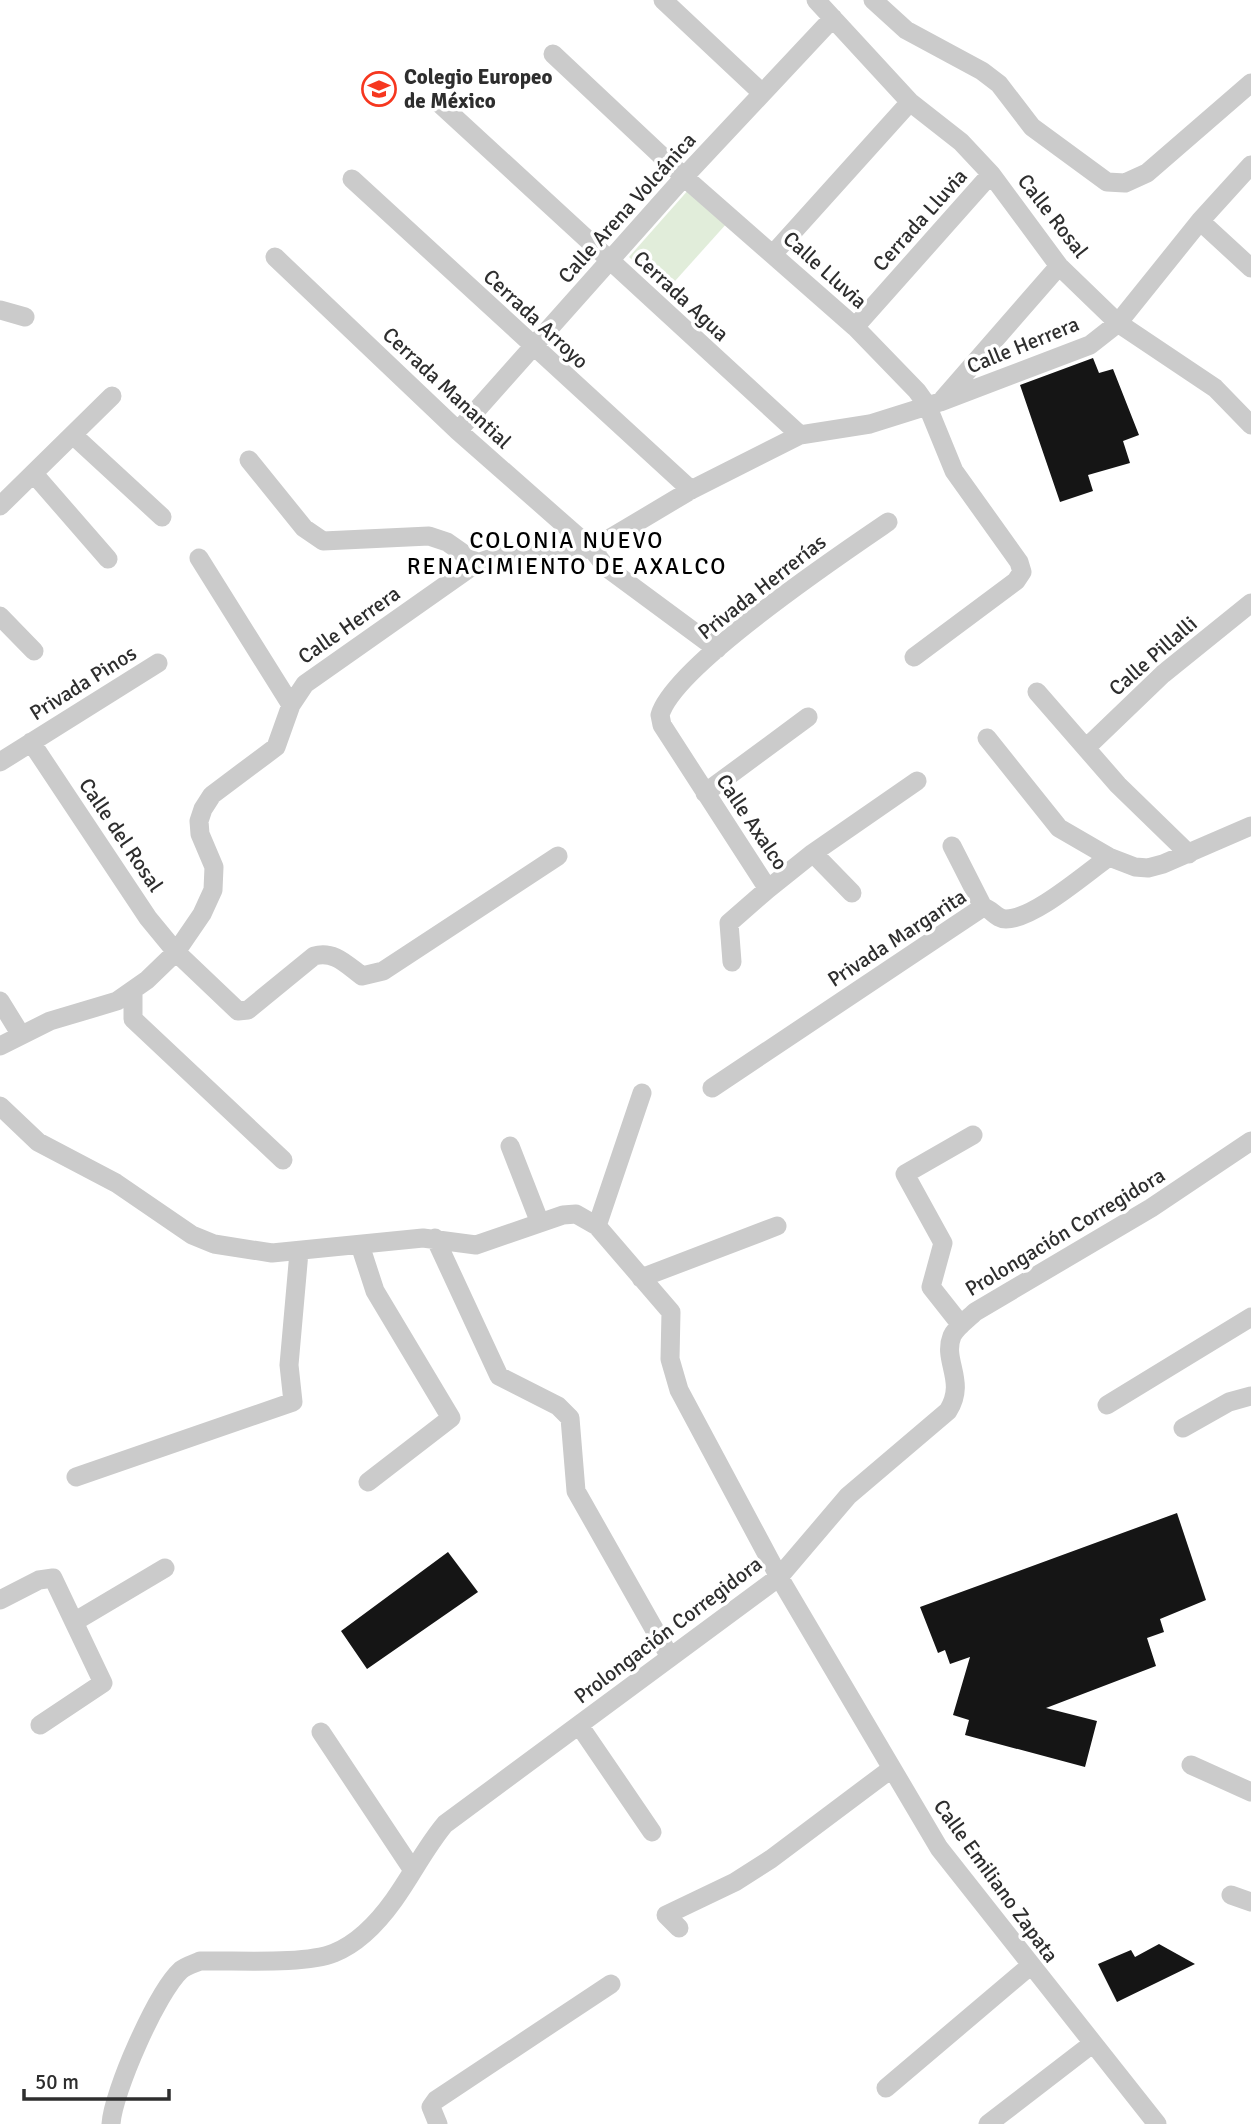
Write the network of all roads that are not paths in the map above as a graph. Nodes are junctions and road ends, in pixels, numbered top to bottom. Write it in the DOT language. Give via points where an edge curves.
graph roads {
  1 [pos="663,0"];
  2 [pos="816,0"];
  3 [pos="873,0"];
  4 [pos="834,18"];
  5 [pos="553,54"];
  6 [pos="1251,83"];
  7 [pos="762,93"];
  8 [pos="910,102"];
  9 [pos="440,104"];
  10 [pos="1251,165"];
  11 [pos="991,174"];
  12 [pos="684,177"];
  13 [pos="352,179"];
  14 [pos="1199,221"];
  15 [pos="773,254"];
  16 [pos="275,257"];
  17 [pos="610,262"];
  18 [pos="1059,266"];
  19 [pos="1251,268"];
  20 [pos="0,310"];
  21 [pos="25,317"];
  22 [pos="1118,323"];
  23 [pos="855,327"];
  24 [pos="533,349"];
  25 [pos="112,396"];
  26 [pos="933,404"];
  27 [pos="1251,425"];
  28 [pos="458,431"];
  29 [pos="73,435"];
  30 [pos="800,436"];
  31 [pos="249,460"];
  32 [pos="34,474"];
  33 [pos="691,490"];
  34 [pos="0,506"];
  35 [pos="162,517"];
  36 [pos="888,522"];
  37 [pos="592,549"];
  38 [pos="199,558"];
  39 [pos="108,559"];
  40 [pos="477,563"];
  41 [pos="1251,603"];
  42 [pos="0,616"];
  43 [pos="717,649"];
  44 [pos="34,651"];
  45 [pos="914,657"];
  46 [pos="158,663"];
  47 [pos="1037,692"];
  48 [pos="669,695"];
  49 [pos="291,705"];
  50 [pos="808,717"];
  51 [pos="987,738"];
  52 [pos="31,742"];
  53 [pos="1087,747"];
  54 [pos="0,762"];
  55 [pos="917,781"];
  56 [pos="705,793"];
  57 [pos="1249,831"];
  58 [pos="952,846"];
  59 [pos="813,853"];
  60 [pos="1189,854"];
  61 [pos="558,856"];
  62 [pos="1109,857"];
  63 [pos="768,889"];
  64 [pos="852,893"];
  65 [pos="983,908"];
  66 [pos="176,952"];
  67 [pos="732,962"];
  68 [pos="133,990"];
  69 [pos="0,1001"];
  70 [pos="21,1035"];
  71 [pos="0,1046"];
  72 [pos="712,1088"];
  73 [pos="642,1093"];
  74 [pos="0,1106"];
  75 [pos="973,1135"];
  76 [pos="1251,1141"];
  77 [pos="510,1146"];
  78 [pos="283,1160"];
  79 [pos="540,1223"];
  80 [pos="597,1226"];
  81 [pos="777,1226"];
  82 [pos="435,1238"];
  83 [pos="360,1245"];
  84 [pos="299,1252"];
  85 [pos="641,1278"];
  86 [pos="1251,1317"];
  87 [pos="961,1325"];
  88 [pos="1251,1396"];
  89 [pos="1107,1405"];
  90 [pos="1183,1428"];
  91 [pos="76,1477"];
  92 [pos="368,1482"];
  93 [pos="164,1567"];
  94 [pos="779,1577"];
  95 [pos="0,1600"];
  96 [pos="74,1622"];
  97 [pos="670,1657"];
  98 [pos="40,1725"];
  99 [pos="579,1725"];
  100 [pos="321,1732"];
  101 [pos="1191,1765"];
  102 [pos="891,1769"];
  103 [pos="1251,1792"];
  104 [pos="652,1832"];
  105 [pos="412,1869"];
  106 [pos="1231,1895"];
  107 [pos="1251,1902"];
  108 [pos="679,1928"];
  109 [pos="1030,1966"];
  110 [pos="611,1984"];
  111 [pos="1092,2045"];
  112 [pos="886,2088"];
  113 [pos="111,2124"];
  114 [pos="438,2124"];
  115 [pos="988,2124"];
  116 [pos="1157,2124"];
  1 -- 7 [label="street"];
  2 -- 4 [label="street, Calle Rosal"];
  3 -- 6 [label="street" via="906,30 999,84 1032,127 1107,182 1125,183 1147,173"];
  4 -- 7 [label="street, Calle Arena Volcánica"];
  4 -- 8 [label="street, Calle Rosal"];
  5 -- 12 [label="street"];
  7 -- 12 [label="street, Calle Arena Volcánica"];
  8 -- 11 [label="street, Calle Rosal" via="961,142"];
  8 -- 15 [label="street"];
  9 -- 17 [label="street, Cerrada Agua"];
  10 -- 14 [label="street, Calle Herrera"];
  11 -- 18 [label="street, Calle Rosal"];
  11 -- 23 [label="street, Cerrada Lluvia"];
  12 -- 15 [label="street, Calle Lluvia"];
  12 -- 17 [label="street, Calle Arena Volcánica"];
  13 -- 24 [label="street, Cerrada Arroyo"];
  14 -- 19 [label="street"];
  14 -- 22 [label="street, Calle Herrera"];
  15 -- 23 [label="street, Calle Lluvia"];
  16 -- 28 [label="street, Cerrada Manantial"];
  17 -- 24 [label="street, Calle Arena Volcánica"];
  17 -- 30 [label="street, Cerrada Agua"];
  18 -- 22 [label="street, Calle Rosal"];
  18 -- 26 [label="street, Calle Herrera"];
  20 -- 21 [label="street"];
  22 -- 26 [label="street, Calle Herrera" via="1090,345"];
  22 -- 27 [label="street, Calle Rosal" via="1215,388"];
  23 -- 26 [label="street, Calle Lluvia"];
  24 -- 28 [label="street, Calle Arena Volcánica"];
  24 -- 33 [label="street, Cerrada Arroyo"];
  25 -- 29 [label="street"];
  26 -- 30 [label="street, Calle Herrera" via="870,424"];
  26 -- 45 [label="street, Calle Lluvia" via="954,471 1022,572"];
  28 -- 37 [label="street, Cerrada Manantial"];
  29 -- 32 [label="street"];
  29 -- 35 [label="street"];
  30 -- 33 [label="street, Calle Herrera"];
  31 -- 40 [label="street" via="304,528 323,541 429,536 447,542"];
  32 -- 34 [label="street"];
  32 -- 39 [label="street"];
  33 -- 37 [label="street, Calle Herrera"];
  36 -- 43 [label="street, Privada Herrerías" via="816,571"];
  37 -- 40 [label="street, Calle Herrera" via="510,552"];
  37 -- 43 [label="street, Cerrada Manantial" via="606,567"];
  38 -- 49 [label="street"];
  40 -- 49 [label="street, Calle Herrera" via="305,684"];
  41 -- 53 [label="street, Calle Pillalli" via="1163,674"];
  42 -- 44 [label="street"];
  43 -- 48 [label="street, Privada Herrerías"];
  46 -- 52 [label="street, Privada Pinos"];
  47 -- 53 [label="street"];
  48 -- 56 [label="street, Calle Axalco" via="660,715 662,725"];
  49 -- 66 [label="street, Calle Herrera" via="276,747 212,795 203,809 199,821 214,867 213,890"];
  50 -- 56 [label="street"];
  51 -- 62 [label="street" via="1059,828"];
  52 -- 54 [label="street, Privada Pinos"];
  52 -- 66 [label="street, Calle del Rosal"];
  53 -- 60 [label="street" via="1118,785"];
  55 -- 59 [label="street, Calle Axalco"];
  56 -- 63 [label="street, Calle Axalco"];
  57 -- 60 [label="street"];
  58 -- 65 [label="street"];
  59 -- 63 [label="street, Calle Axalco"];
  59 -- 64 [label="street"];
  60 -- 62 [label="street" via="1148,868"];
  61 -- 66 [label="street, Calle del Rosal" via="383,971 362,976 323,953 248,1010 231,1007"];
  62 -- 65 [label="street, Privada Margarita" via="1036,908 1013,918 1000,918"];
  63 -- 67 [label="street" via="729,923"];
  65 -- 72 [label="street, Privada Margarita"];
  66 -- 68 [label="street, Calle Herrera"];
  68 -- 70 [label="street, Calle Herrera" via="117,1001 50,1021"];
  68 -- 78 [label="street" via="132,1019"];
  69 -- 70 [label="street"];
  70 -- 71 [label="street, Calle Herrera"];
  73 -- 80 [label="street"];
  74 -- 84 [label="street" via="38,1142 116,1183 192,1235 251,1251"];
  75 -- 87 [label="street" via="905,1174 943,1243 932,1287"];
  76 -- 87 [label="street, Prolongación Corregidora"];
  77 -- 79 [label="street"];
  79 -- 80 [label="street" via="576,1213"];
  79 -- 82 [label="street" via="476,1245"];
  80 -- 85 [label="street"];
  81 -- 85 [label="street"];
  82 -- 83 [label="street"];
  82 -- 97 [label="street" via="493,1367 509,1382 558,1406 570,1418 576,1492"];
  83 -- 84 [label="street"];
  83 -- 92 [label="street" via="375,1291 451,1418"];
  84 -- 91 [label="street" via="289,1365 293,1402"];
  85 -- 94 [label="street, Calle Emiliano Zapata" via="671,1312 670,1359 679,1390"];
  86 -- 89 [label="street"];
  87 -- 94 [label="street, Prolongación Corregidora" via="952,1336 957,1386 948,1411 848,1496"];
  88 -- 90 [label="street" via="1229,1402"];
  93 -- 96 [label="street"];
  94 -- 97 [label="street, Prolongación Corregidora"];
  94 -- 102 [label="street, Calle Emiliano Zapata"];
  95 -- 96 [label="street" via="39,1580 53,1578"];
  96 -- 98 [label="street" via="103,1683"];
  97 -- 99 [label="street, Prolongación Corregidora"];
  99 -- 104 [label="street"];
  99 -- 105 [label="street, Prolongación Corregidora" via="445,1824"];
  100 -- 105 [label="street"];
  101 -- 103 [label="street"];
  102 -- 108 [label="street" via="771,1859 666,1915"];
  102 -- 109 [label="street, Calle Emiliano Zapata" via="939,1848"];
  105 -- 113 [label="street, Prolongación Corregidora" via="378,1921 333,1954 200,1961 183,1968 160,2000 121,2085"];
  106 -- 107 [label="street"];
  109 -- 111 [label="street, Calle Emiliano Zapata"];
  109 -- 112 [label="street"];
  110 -- 114 [label="street" via="436,2100 431,2107"];
  111 -- 115 [label="street"];
  111 -- 116 [label="street, Calle Emiliano Zapata"];
}
